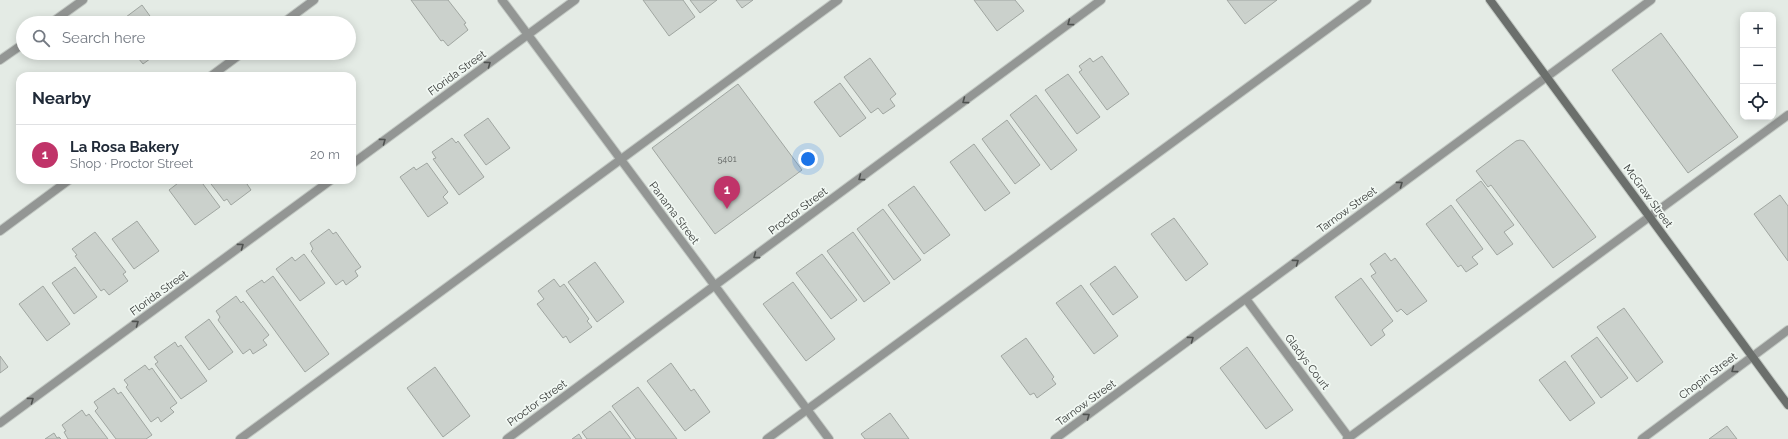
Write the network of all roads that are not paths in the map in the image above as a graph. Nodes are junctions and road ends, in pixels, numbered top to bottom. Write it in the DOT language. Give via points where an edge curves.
graph roads {
  1 [pos="83,0"];
  2 [pos="314,0"];
  3 [pos="502,0"];
  4 [pos="575,0"];
  5 [pos="838,0"];
  6 [pos="1101,0"];
  7 [pos="1367,0"];
  8 [pos="1490,0"];
  9 [pos="1651,0"];
  10 [pos="61,16"];
  11 [pos="292,16"];
  12 [pos="528,35"];
  13 [pos="16,49"];
  14 [pos="0,60"];
  15 [pos="233,60"];
  16 [pos="216,72"];
  17 [pos="1547,77"];
  18 [pos="1788,116"];
  19 [pos="621,160"];
  20 [pos="356,161"];
  21 [pos="64,184"];
  22 [pos="326,184"];
  23 [pos="1651,217"];
  24 [pos="0,231"];
  25 [pos="715,287"];
  26 [pos="1246,299"];
  27 [pos="1788,330"];
  28 [pos="1753,356"];
  29 [pos="1788,404"];
  30 [pos="808,410"];
  31 [pos="0,423"];
  32 [pos="1349,438"];
  33 [pos="240,439"];
  34 [pos="507,439"];
  35 [pos="767,439"];
  36 [pos="829,439"];
  37 [pos="1055,439"];
  38 [pos="1642,439"];
  1 -- 10 [label="street"];
  2 -- 11 [label="street"];
  3 -- 12 [label="street, Panama Street"];
  4 -- 12 [label="street, Florida Street"];
  5 -- 19 [label="street"];
  6 -- 25 [label="street, Proctor Street, one-way"];
  7 -- 30 [label="street"];
  8 -- 17 [label="street, McGraw Street"];
  9 -- 17 [label="street, Tarnow Street"];
  12 -- 19 [label="street, Panama Street"];
  20 -- 12 [label="street, Florida Street, one-way"];
  13 -- 14 [label="street"];
  15 -- 16 [label="street"];
  17 -- 23 [label="street, McGraw Street"];
  26 -- 17 [label="street, Tarnow Street, one-way"];
  18 -- 23 [label="street"];
  19 -- 25 [label="street, Panama Street"];
  19 -- 33 [label="street"];
  21 -- 24 [label="street"];
  31 -- 22 [label="street, Florida Street, one-way"];
  23 -- 28 [label="street, McGraw Street"];
  23 -- 32 [label="street"];
  25 -- 30 [label="street, Panama Street"];
  25 -- 34 [label="street, Proctor Street"];
  26 -- 32 [label="street, Gladys Court"];
  37 -- 26 [label="street, Tarnow Street, one-way"];
  27 -- 28 [label="street, Chopin Street"];
  28 -- 29 [label="street, McGraw Street"];
  28 -- 38 [label="street, Chopin Street, one-way"];
  30 -- 35 [label="street"];
  30 -- 36 [label="street, Panama Street"];
}
